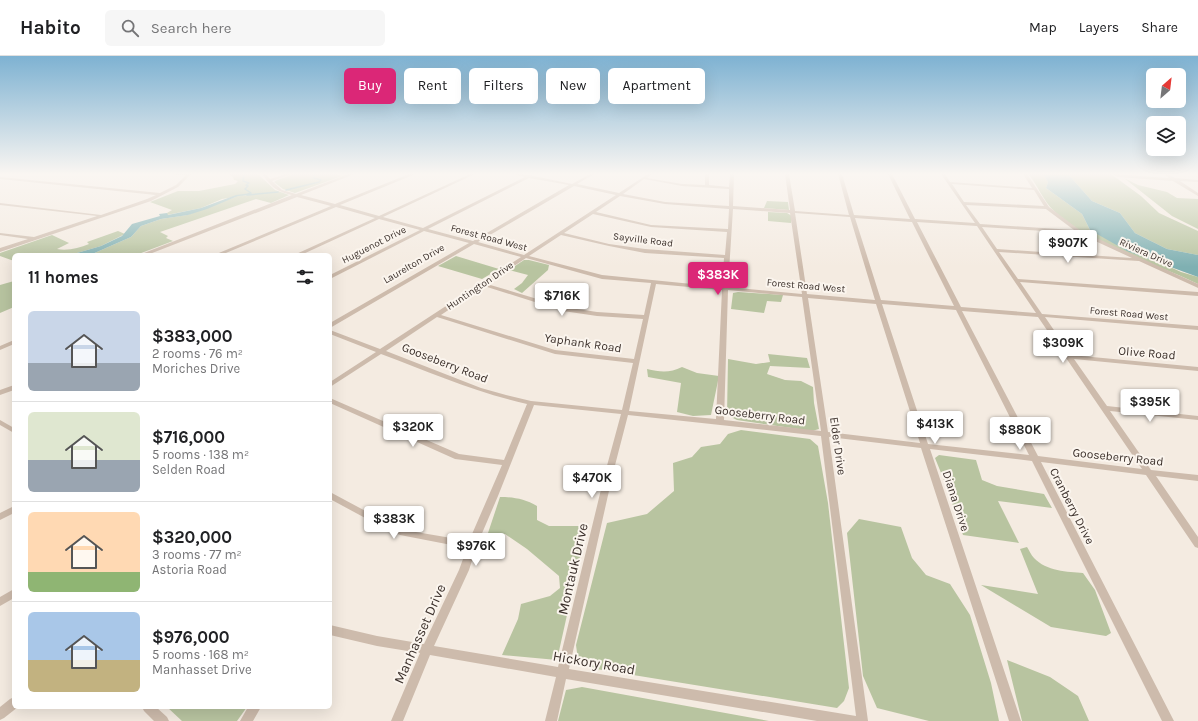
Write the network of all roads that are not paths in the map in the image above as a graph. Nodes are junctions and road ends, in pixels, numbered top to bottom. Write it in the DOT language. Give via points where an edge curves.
graph roads {
  1 [pos="9,205"];
  2 [pos="135,205"];
  3 [pos="270,205"];
  4 [pos="332,205"];
  5 [pos="404,205"];
  6 [pos="472,205"];
  7 [pos="538,205"];
  8 [pos="602,205"];
  9 [pos="691,205"];
  10 [pos="792,205"];
  11 [pos="850,205"];
  12 [pos="906,205"];
  13 [pos="964,205"];
  14 [pos="997,205"];
  15 [pos="1045,205"];
  16 [pos="335,206"];
  17 [pos="731,208"];
  18 [pos="1047,208"];
  19 [pos="591,212"];
  20 [pos="793,212"];
  21 [pos="103,216"];
  22 [pos="853,216"];
  23 [pos="378,217"];
  24 [pos="914,220"];
  25 [pos="979,225"];
  26 [pos="424,230"];
  27 [pos="730,230"];
  28 [pos="1079,232"];
  29 [pos="559,233"];
  30 [pos="0,234"];
  31 [pos="35,238"];
  32 [pos="473,243"];
  33 [pos="0,250"];
  34 [pos="996,250"];
  35 [pos="147,253"];
  36 [pos="223,253"];
  37 [pos="301,253"];
  38 [pos="523,257"];
  39 [pos="727,257"];
  40 [pos="1142,260"];
  41 [pos="332,276"];
  42 [pos="1015,280"];
  43 [pos="654,282"];
  44 [pos="483,284"];
  45 [pos="1198,286"];
  46 [pos="725,288"];
  47 [pos="1198,294"];
  48 [pos="805,296"];
  49 [pos="880,301"];
  50 [pos="958,308"];
  51 [pos="436,315"];
  52 [pos="1040,315"];
  53 [pos="647,317"];
  54 [pos="332,325"];
  55 [pos="1198,328"];
  56 [pos="332,333"];
  57 [pos="12,343"];
  58 [pos="0,348"];
  59 [pos="381,351"];
  60 [pos="1069,357"];
  61 [pos="636,361"];
  62 [pos="1198,369"];
  63 [pos="332,384"];
  64 [pos="12,388"];
  65 [pos="0,393"];
  66 [pos="332,401"];
  67 [pos="532,403"];
  68 [pos="1103,408"];
  69 [pos="625,412"];
  70 [pos="1198,418"];
  71 [pos="0,422"];
  72 [pos="720,422"];
  73 [pos="12,430"];
  74 [pos="825,436"];
  75 [pos="925,446"];
  76 [pos="1035,459"];
  77 [pos="506,464"];
  78 [pos="1149,472"];
  79 [pos="1198,478"];
  80 [pos="332,496"];
  81 [pos="12,510"];
  82 [pos="0,517"];
  83 [pos="1198,544"];
  84 [pos="472,545"];
  85 [pos="12,594"];
  86 [pos="0,602"];
  87 [pos="332,630"];
  88 [pos="427,649"];
  89 [pos="563,673"];
  90 [pos="12,705"];
  91 [pos="150,709"];
  92 [pos="254,709"];
  93 [pos="0,714"];
  94 [pos="162,721"];
  95 [pos="246,721"];
  96 [pos="397,721"];
  97 [pos="551,721"];
  98 [pos="853,721"];
  99 [pos="862,721"];
  100 [pos="1015,721"];
  101 [pos="1168,721"];
  1 -- 21 [label="street"];
  2 -- 21 [label="street"];
  3 -- 35 [label="street"];
  4 -- 16 [label="street, Forest Road West"];
  5 -- 23 [label="street"];
  6 -- 26 [label="street, Huguenot Drive"];
  7 -- 32 [label="street, Laurelton Drive"];
  8 -- 19 [label="street, Huntington Drive"];
  9 -- 17 [label="street"];
  10 -- 20 [label="street, Elder Drive"];
  11 -- 22 [label="street, Diana Drive"];
  12 -- 24 [label="street, Cranberry Drive"];
  13 -- 25 [label="street"];
  14 -- 18 [label="street"];
  15 -- 18 [label="street, Riviera Drive"];
  16 -- 23 [label="street, Forest Road West"];
  16 -- 36 [label="street"];
  17 -- 20 [label="street"];
  17 -- 27 [label="street"];
  18 -- 28 [label="street, Riviera Drive"];
  19 -- 27 [label="street" via="651,226"];
  19 -- 29 [label="street, Huntington Drive"];
  20 -- 22 [label="street"];
  20 -- 48 [label="street, Elder Drive"];
  21 -- 31 [label="street"];
  22 -- 24 [label="street"];
  22 -- 49 [label="street, Diana Drive"];
  23 -- 26 [label="street, Forest Road West"];
  23 -- 37 [label="street"];
  24 -- 25 [label="street"];
  24 -- 50 [label="street, Cranberry Drive"];
  25 -- 28 [label="street"];
  25 -- 34 [label="street"];
  26 -- 32 [label="street, Forest Road West"];
  26 -- 41 [label="street, Huguenot Drive"];
  27 -- 39 [label="street"];
  28 -- 40 [label="street, Riviera Drive"];
  29 -- 38 [label="street, Huntington Drive"];
  29 -- 39 [label="street, Sayville Road" via="609,246"];
  30 -- 31 [label="street"];
  31 -- 33 [label="street"];
  32 -- 38 [label="street, Forest Road West"];
  32 -- 54 [label="street, Laurelton Drive"];
  34 -- 40 [label="street"];
  34 -- 42 [label="street"];
  38 -- 43 [label="street, Forest Road West" via="602,277"];
  38 -- 44 [label="street, Huntington Drive"];
  39 -- 46 [label="street"];
  40 -- 45 [label="street, Riviera Drive"];
  42 -- 47 [label="street"];
  42 -- 52 [label="street"];
  43 -- 46 [label="street, Forest Road West"];
  43 -- 53 [label="street, Montauk Drive"];
  44 -- 51 [label="street, Huntington Drive"];
  44 -- 53 [label="street" via="563,309"];
  46 -- 48 [label="street, Forest Road West"];
  46 -- 72 [label="street"];
  48 -- 49 [label="street, Forest Road West"];
  48 -- 74 [label="street, Elder Drive"];
  49 -- 50 [label="street, Forest Road West"];
  49 -- 75 [label="street, Diana Drive"];
  50 -- 52 [label="street, Forest Road West"];
  50 -- 76 [label="street, Cranberry Drive"];
  51 -- 59 [label="street, Huntington Drive"];
  51 -- 61 [label="street, Yaphank Road" via="555,352"];
  52 -- 55 [label="street, Forest Road West"];
  52 -- 60 [label="street"];
  53 -- 61 [label="street, Montauk Drive"];
  56 -- 59 [label="street, Gooseberry Road"];
  57 -- 58 [label="street"];
  59 -- 63 [label="street, Huntington Drive"];
  59 -- 67 [label="street, Gooseberry Road" via="479,389"];
  60 -- 62 [label="street, Olive Road"];
  60 -- 68 [label="street"];
  61 -- 69 [label="street, Montauk Drive"];
  64 -- 65 [label="street"];
  66 -- 77 [label="street" via="458,457"];
  67 -- 69 [label="street, Gooseberry Road"];
  67 -- 77 [label="street, Manhasset Drive"];
  68 -- 70 [label="street"];
  68 -- 78 [label="street"];
  69 -- 72 [label="street, Gooseberry Road"];
  69 -- 89 [label="street, Montauk Drive"];
  71 -- 73 [label="street"];
  72 -- 74 [label="street, Gooseberry Road"];
  74 -- 75 [label="street, Gooseberry Road"];
  74 -- 99 [label="street, Elder Drive"];
  75 -- 76 [label="street, Gooseberry Road"];
  75 -- 100 [label="street, Diana Drive"];
  76 -- 78 [label="street, Gooseberry Road"];
  76 -- 101 [label="street, Cranberry Drive"];
  77 -- 84 [label="street, Manhasset Drive"];
  78 -- 79 [label="street, Gooseberry Road"];
  78 -- 83 [label="street"];
  80 -- 84 [label="street" via="403,533"];
  81 -- 82 [label="street"];
  84 -- 88 [label="street, Manhasset Drive" via="464,570"];
  85 -- 86 [label="street"];
  87 -- 88 [label="street, Hickory Road"];
  88 -- 89 [label="street, Hickory Road"];
  88 -- 96 [label="street, Manhasset Drive"];
  89 -- 97 [label="street, Montauk Drive"];
  89 -- 98 [label="street, Hickory Road"];
  90 -- 93 [label="street"];
  91 -- 94 [label="street"];
  92 -- 95 [label="street"];
}
